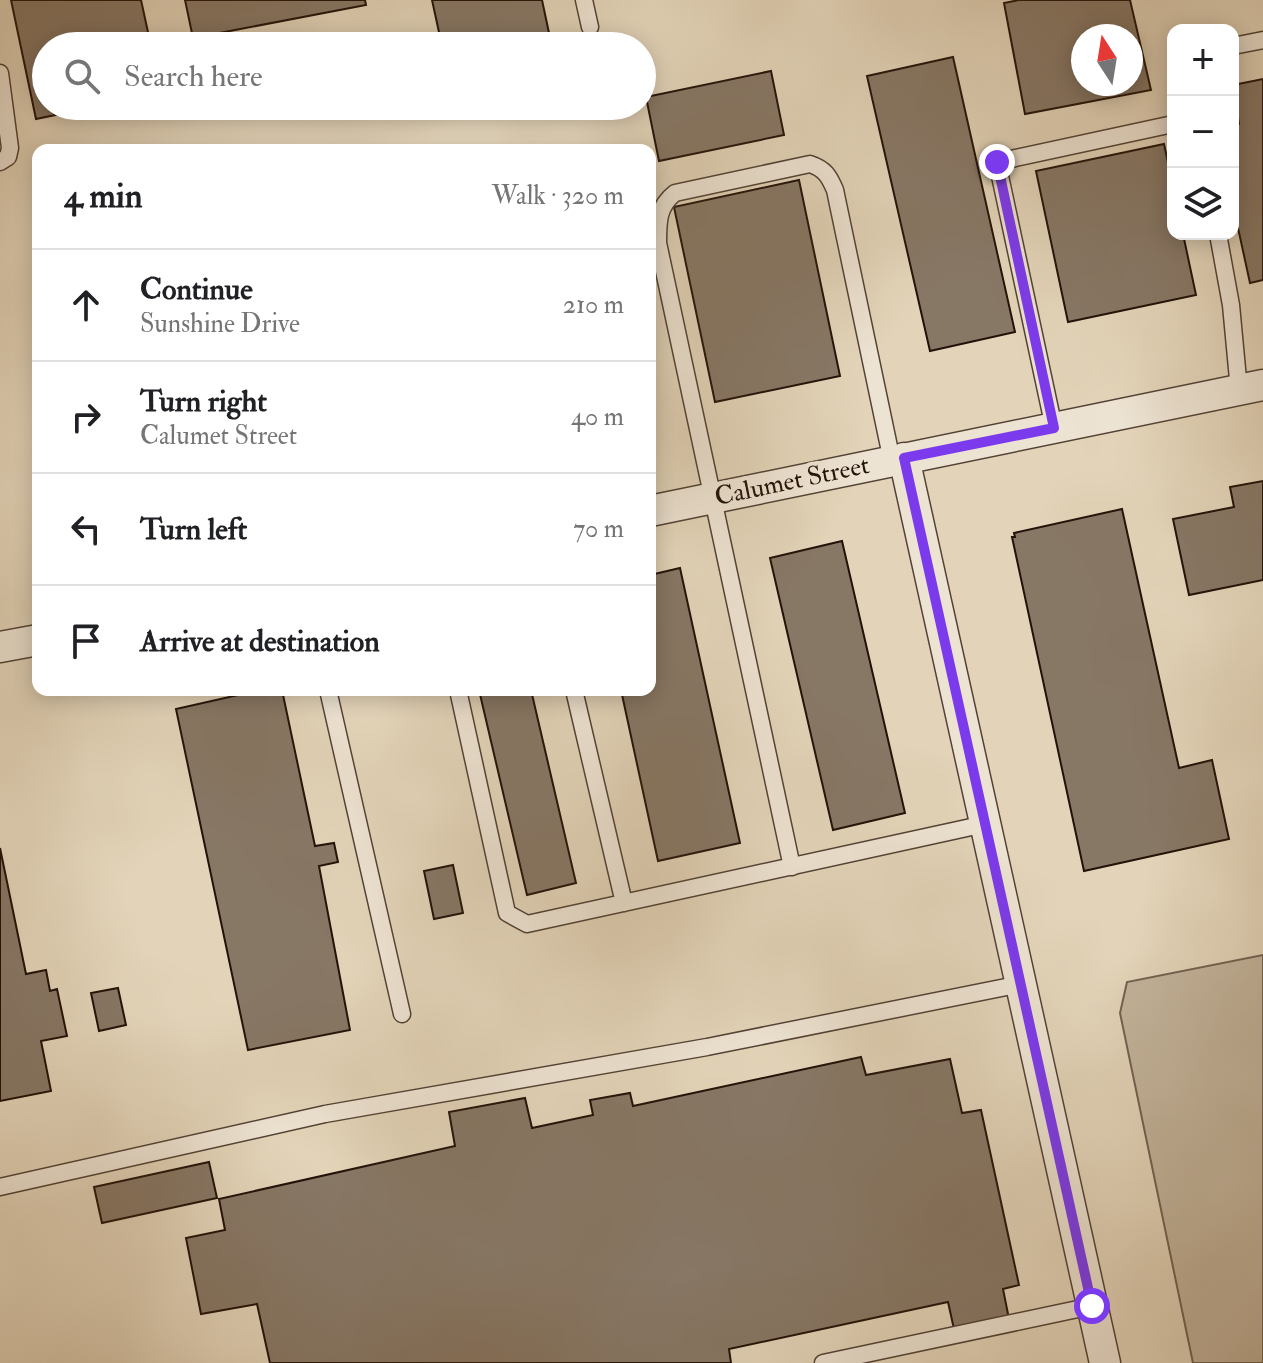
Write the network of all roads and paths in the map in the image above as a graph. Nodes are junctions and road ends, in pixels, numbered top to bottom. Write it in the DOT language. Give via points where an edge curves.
graph roads {
  1 [pos="584,0"];
  2 [pos="590,27"];
  3 [pos="1263,40"];
  4 [pos="1239,45"];
  5 [pos="0,73"];
  6 [pos="1167,125"];
  7 [pos="0,162"];
  8 [pos="1219,240"];
  9 [pos="1251,387"];
  10 [pos="1054,428"];
  11 [pos="898,459"];
  12 [pos="714,498"];
  13 [pos="656,510"];
  14 [pos="32,641"];
  15 [pos="0,647"];
  16 [pos="329,696"];
  17 [pos="459,696"];
  18 [pos="575,696"];
  19 [pos="985,824"];
  20 [pos="792,867"];
  21 [pos="624,903"];
  22 [pos="1021,984"];
  23 [pos="402,1014"];
  24 [pos="0,1187"];
  25 [pos="1092,1306"];
  26 [pos="823,1363"];
  27 [pos="1105,1363"];
  1 -- 2 [label="lane"];
  3 -- 4 [label="lane"];
  5 -- 7 [label="lane" via="10,148"];
  6 -- 10 [label="lane" via="997,162"];
  8 -- 9 [label="lane"];
  9 -- 10 [label="street, Calumet Street"];
  10 -- 11 [label="street, Calumet Street"];
  11 -- 12 [label="street, Calumet Street"];
  11 -- 12 [label="lane" via="835,190 830,177 810,164 675,193 661,210 658,243"];
  11 -- 19 [label="street"];
  12 -- 13 [label="street, Calumet Street"];
  12 -- 20 [label="lane"];
  14 -- 15 [label="street"];
  16 -- 23 [label="lane"];
  17 -- 21 [label="lane" via="507,913 527,924"];
  18 -- 21 [label="lane"];
  19 -- 20 [label="lane"];
  19 -- 22 [label="street"];
  20 -- 21 [label="lane"];
  22 -- 24 [label="lane" via="707,1047 325,1114"];
  22 -- 25 [label="street"];
  25 -- 26 [label="lane"];
  25 -- 27 [label="street"];
}
